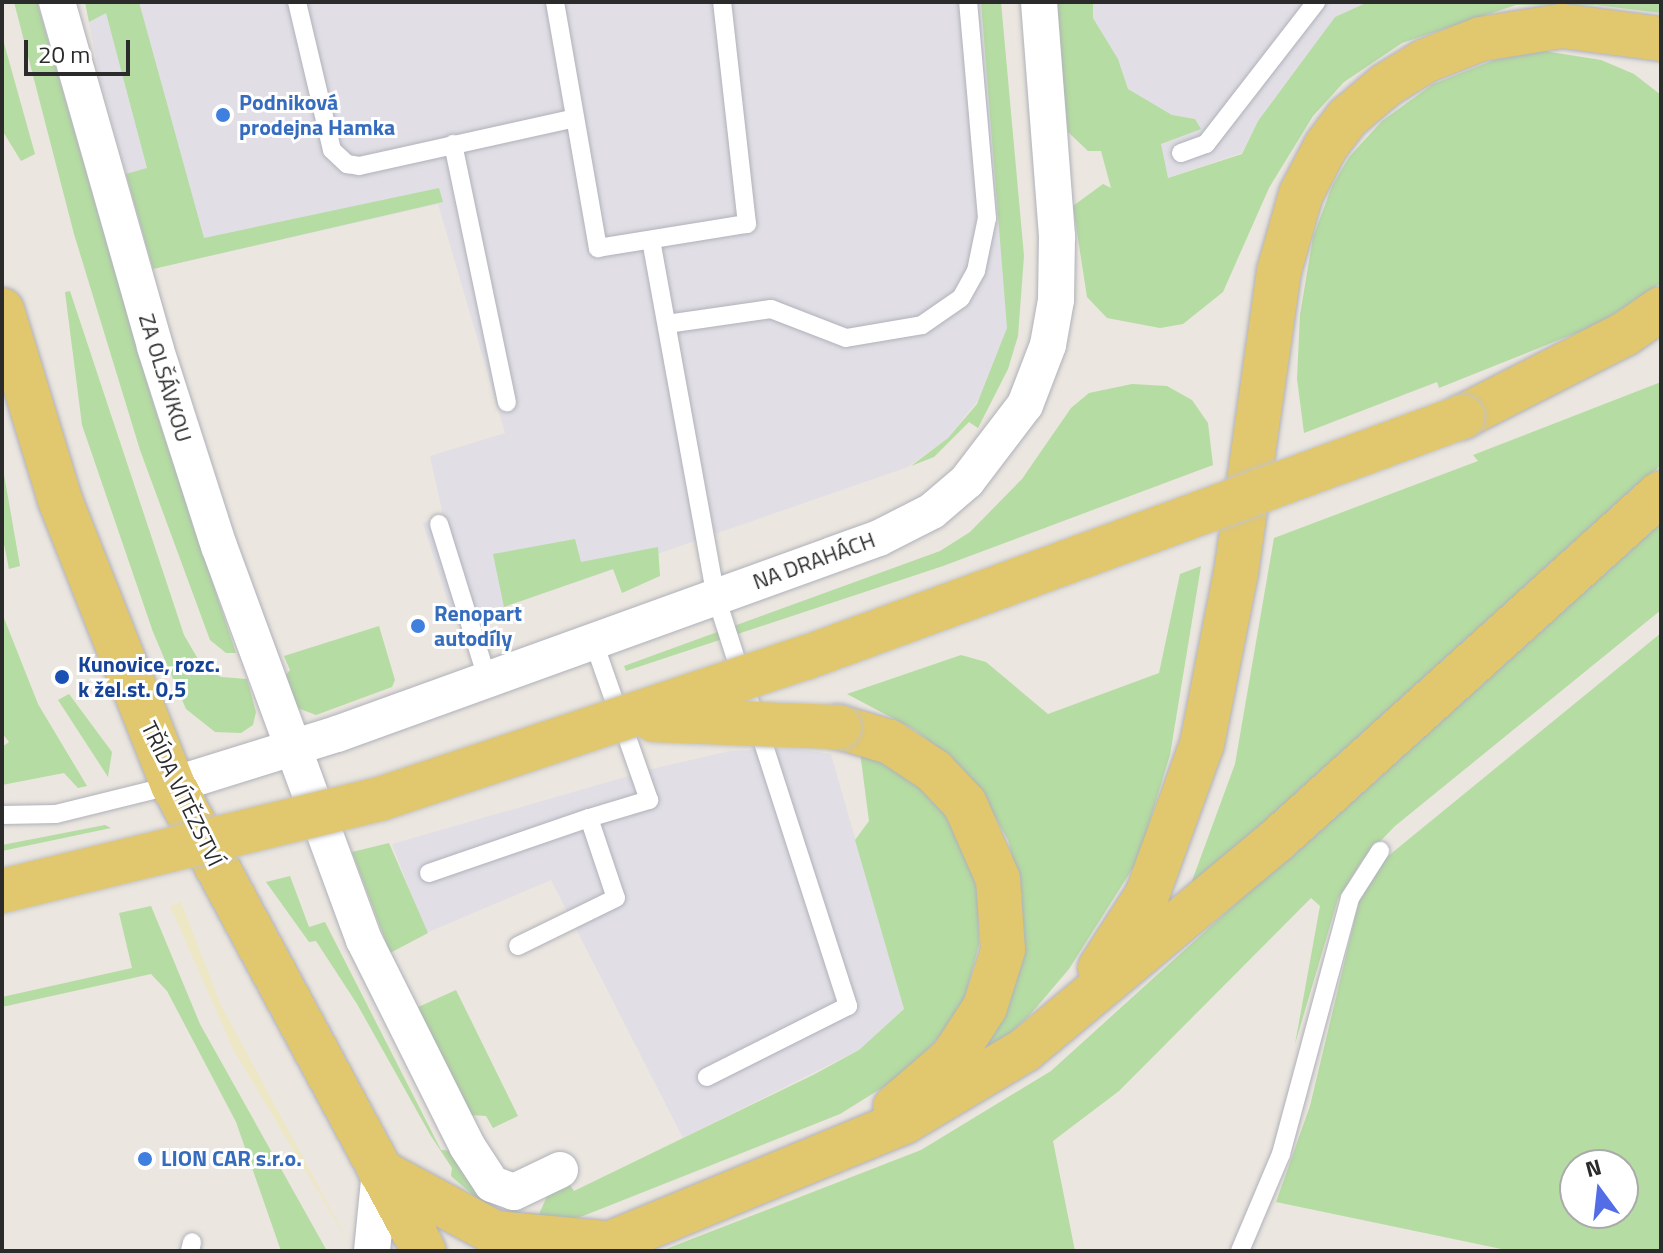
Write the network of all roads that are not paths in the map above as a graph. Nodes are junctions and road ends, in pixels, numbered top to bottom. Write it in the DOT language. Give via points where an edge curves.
graph roads {
  1 [pos="57,2"];
  2 [pos="297,2"];
  3 [pos="555,2"];
  4 [pos="722,2"];
  5 [pos="968,2"];
  6 [pos="1039,2"];
  7 [pos="1316,2"];
  8 [pos="1589,29"];
  9 [pos="1661,39"];
  10 [pos="1661,69"];
  11 [pos="575,118"];
  12 [pos="453,144"];
  13 [pos="1181,153"];
  14 [pos="651,240"];
  15 [pos="1661,309"];
  16 [pos="2,310"];
  17 [pos="667,324"];
  18 [pos="1661,344"];
  19 [pos="507,402"];
  20 [pos="1462,417"];
  21 [pos="1661,493"];
  22 [pos="439,524"];
  23 [pos="716,597"];
  24 [pos="593,640"];
  25 [pos="487,678"];
  26 [pos="623,720"];
  27 [pos="292,748"];
  28 [pos="173,785"];
  29 [pos="2,815"];
  30 [pos="589,818"];
  31 [pos="1380,851"];
  32 [pos="429,873"];
  33 [pos="2,891"];
  34 [pos="518,946"];
  35 [pos="1044,1034"];
  36 [pos="707,1077"];
  37 [pos="797,1165"];
  38 [pos="560,1170"];
  39 [pos="380,1171"];
  40 [pos="601,1248"];
  41 [pos="372,1251"];
  42 [pos="424,1251"];
  43 [pos="1240,1251"];
  1 -- 27 [label="street, ZA OLŠÁVKOU" via="155,347"];
  2 -- 12 [label="lane" via="329,141 339,159 359,166"];
  3 -- 11 [label="lane"];
  4 -- 14 [label="lane" via="747,224"];
  5 -- 17 [label="lane" via="987,218 980,258 961,298 922,325 846,338 771,309"];
  6 -- 23 [label="street, NA DRAHÁCH" via="1057,273 1048,345 1025,405 983,465 932,511 879,538"];
  7 -- 13 [label="lane" via="1206,144"];
  8 -- 9 [label="main road"];
  8 -- 10 [label="main road"];
  8 -- 35 [label="main road" via="1530,28 1499,34 1411,69 1347,118 1308,177 1279,271 1221,663 1188,787 1134,920"];
  11 -- 12 [label="lane"];
  11 -- 14 [label="lane" via="598,248"];
  12 -- 19 [label="lane"];
  14 -- 17 [label="lane"];
  15 -- 20 [label="main road" via="1625,334"];
  16 -- 28 [label="main road, TŘÍDA VÍTĚZSTVÍ" via="60,500"];
  17 -- 23 [label="lane"];
  18 -- 20 [label="main road"];
  20 -- 26 [label="main road, bridge" via="1169,528"];
  21 -- 35 [label="main road" via="1276,841"];
  22 -- 25 [label="lane"];
  23 -- 24 [label="street, NA DRAHÁCH"];
  23 -- 36 [label="lane" via="848,1006"];
  24 -- 25 [label="street, NA DRAHÁCH"];
  24 -- 30 [label="lane" via="649,800"];
  25 -- 27 [label="street, NA DRAHÁCH"];
  26 -- 33 [label="main road, bridge" via="380,799"];
  26 -- 37 [label="main road, bridge" via="839,727 890,742 914,755 965,804 998,879 1003,950 985,1007 952,1058 892,1109"];
  27 -- 28 [label="street, NA DRAHÁCH"];
  27 -- 38 [label="street, ZA OLŠÁVKOU" via="364,940 467,1146 502,1191 531,1188"];
  28 -- 29 [label="lane" via="56,814"];
  28 -- 39 [label="main road, TŘÍDA VÍTĚZSTVÍ"];
  30 -- 32 [label="lane"];
  30 -- 34 [label="lane" via="616,898"];
  31 -- 43 [label="lane" via="1350,898 1281,1154"];
  35 -- 37 [label="main road" via="990,1074 927,1110"];
  37 -- 40 [label="main road"];
  39 -- 40 [label="main road" via="495,1233"];
  39 -- 41 [label="street"];
  39 -- 42 [label="main road, TŘÍDA VÍTĚZSTVÍ"];
}
